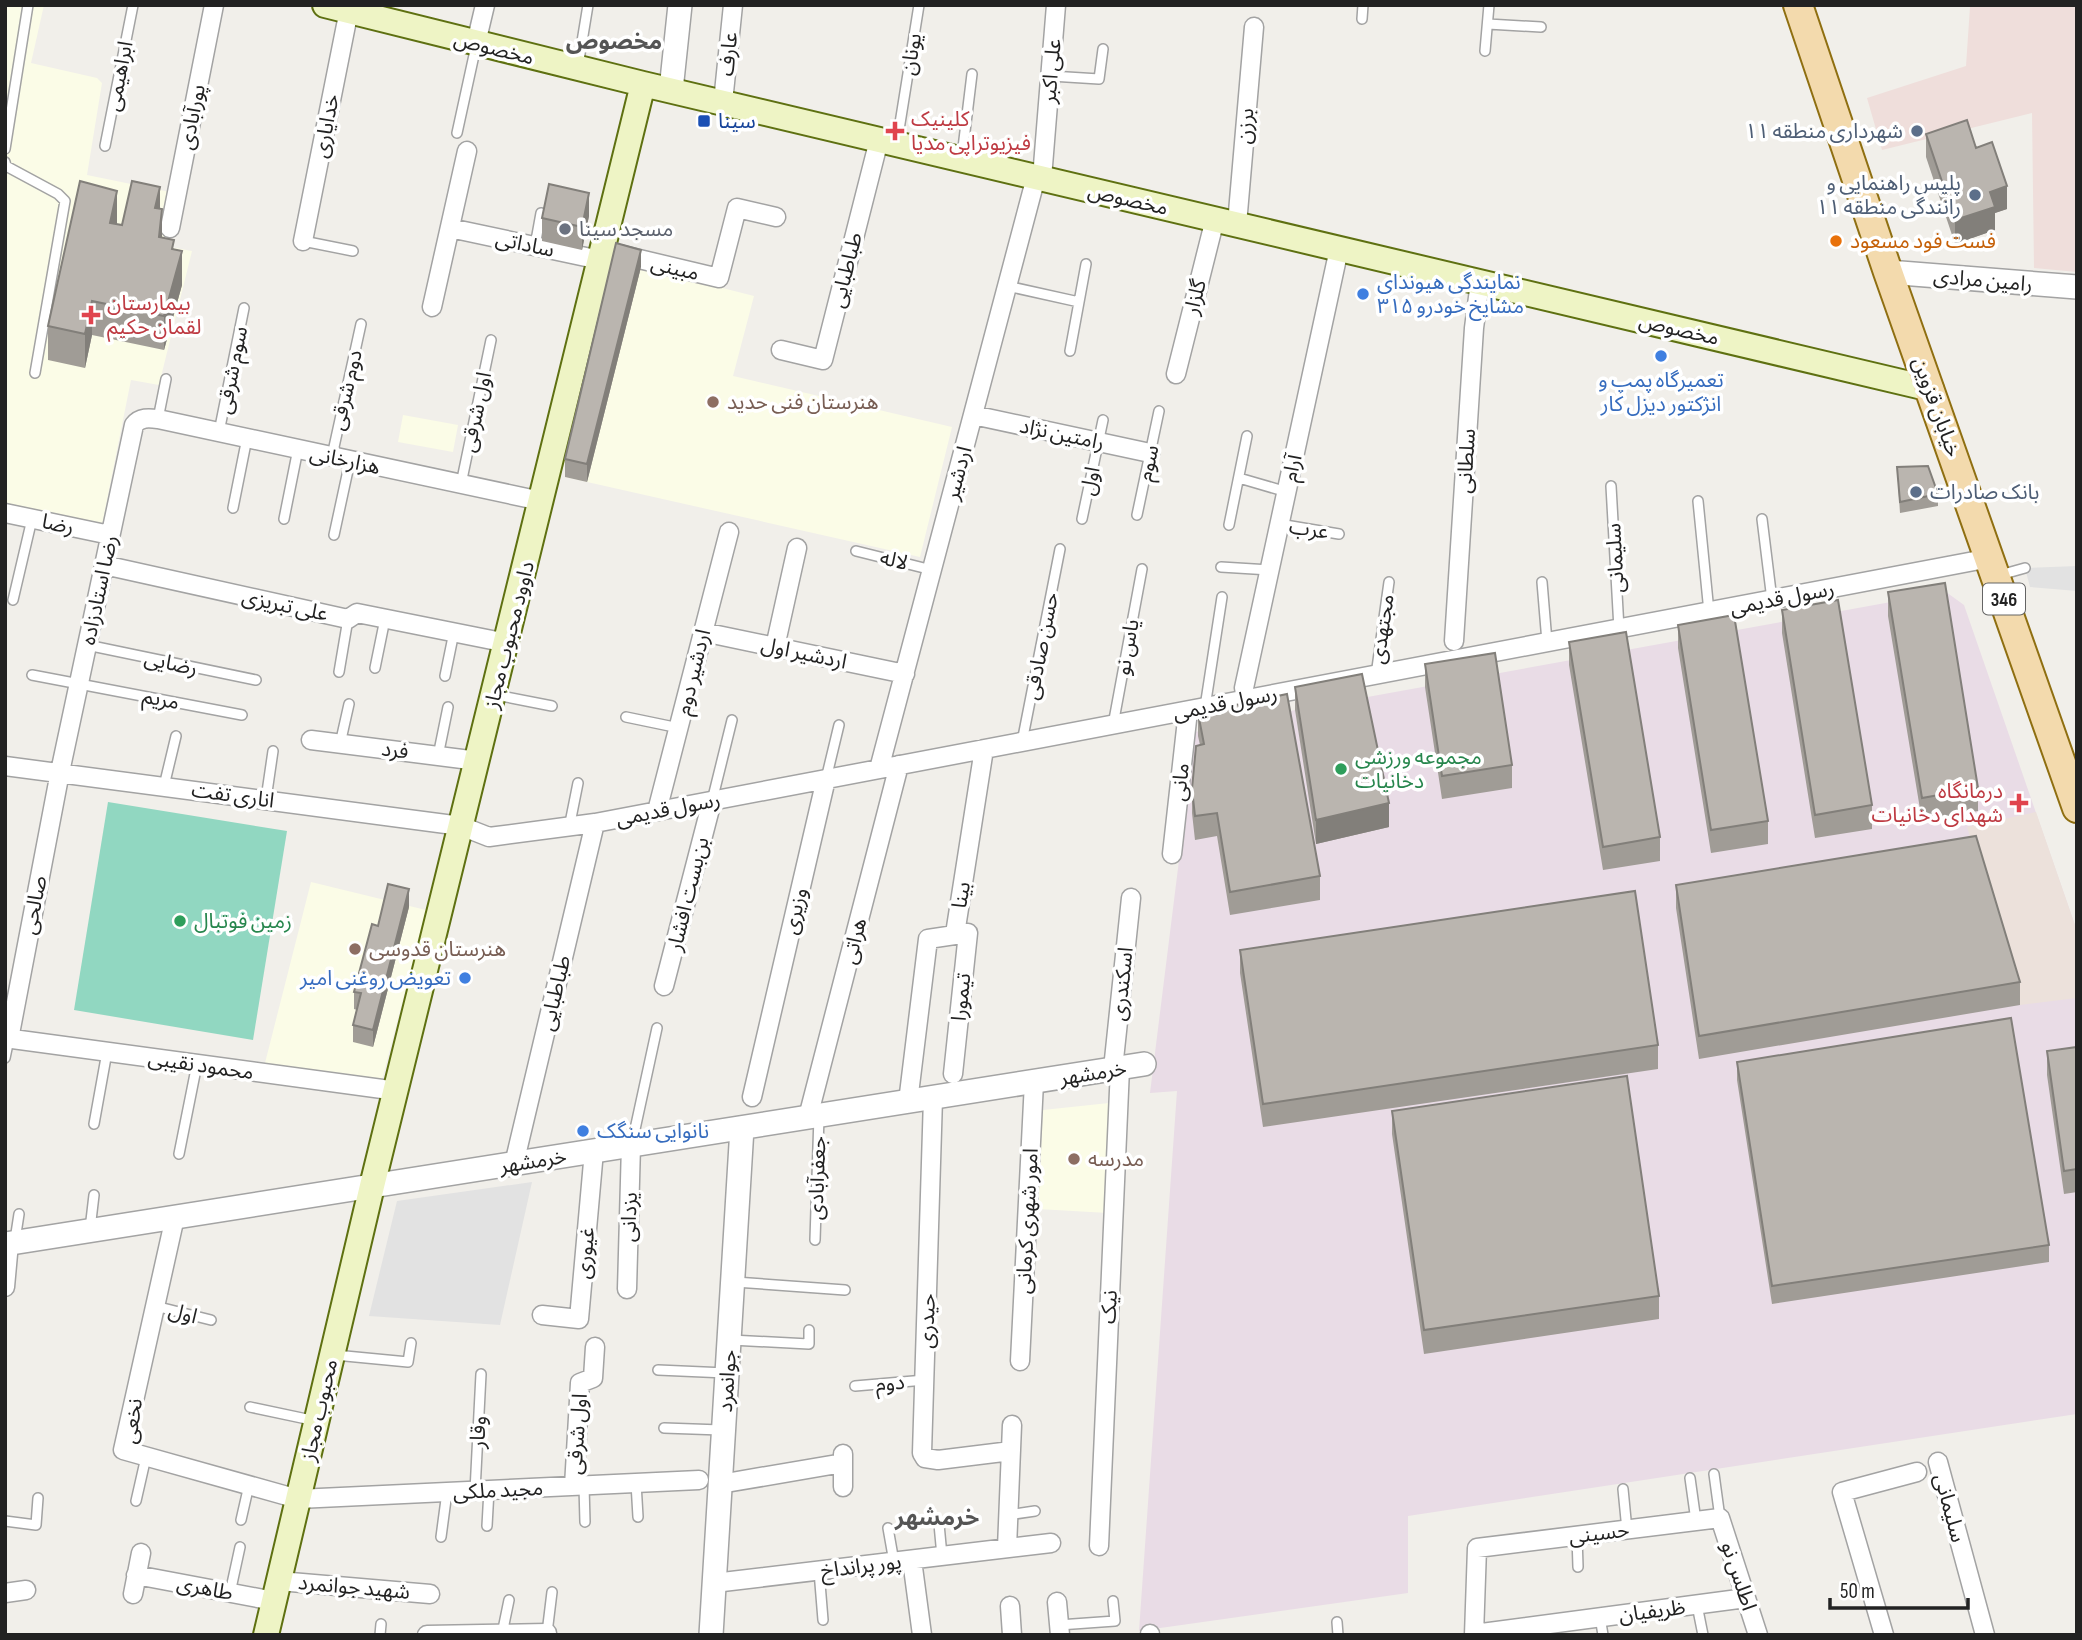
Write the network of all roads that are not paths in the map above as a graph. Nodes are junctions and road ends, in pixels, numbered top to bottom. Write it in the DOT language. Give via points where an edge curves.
graph roads {
  1 [pos="28,5"];
  2 [pos="133,5"];
  3 [pos="214,5"];
  4 [pos="325,5"];
  5 [pos="485,5"];
  6 [pos="588,5"];
  7 [pos="680,5"];
  8 [pos="733,5"];
  9 [pos="919,5"];
  10 [pos="1056,5"];
  11 [pos="1363,5"];
  12 [pos="1489,5"];
  13 [pos="1798,5"];
  14 [pos="350,8"];
  15 [pos="1362,19"];
  16 [pos="1488,24"];
  17 [pos="1254,27"];
  18 [pos="1541,27"];
  19 [pos="476,43"];
  20 [pos="1103,49"];
  21 [pos="1485,51"];
  22 [pos="578,68"];
  23 [pos="972,74"];
  24 [pos="1051,76"];
  25 [pos="643,84"];
  26 [pos="671,90"];
  27 [pos="723,103"];
  28 [pos="457,133"];
  29 [pos="888,142"];
  30 [pos="105,146"];
  31 [pos="5,149"];
  32 [pos="467,152"];
  33 [pos="962,159"];
  34 [pos="5,162"];
  35 [pos="1039,178"];
  36 [pos="541,213"];
  37 [pos="776,216"];
  38 [pos="1226,222"];
  39 [pos="170,228"];
  40 [pos="450,228"];
  41 [pos="303,241"];
  42 [pos="535,246"];
  43 [pos="1339,249"];
  44 [pos="353,251"];
  45 [pos="601,255"];
  46 [pos="1086,264"];
  47 [pos="1888,272"];
  48 [pos="1480,282"];
  49 [pos="1007,286"];
  50 [pos="2077,287"];
  51 [pos="1079,302"];
  52 [pos="432,307"];
  53 [pos="244,308"];
  54 [pos="361,324"];
  55 [pos="491,340"];
  56 [pos="781,351"];
  57 [pos="1070,351"];
  58 [pos="35,373"];
  59 [pos="1176,374"];
  60 [pos="166,379"];
  61 [pos="1931,389"];
  62 [pos="1159,411"];
  63 [pos="973,415"];
  64 [pos="154,419"];
  65 [pos="1103,420"];
  66 [pos="219,432"];
  67 [pos="1247,436"];
  68 [pos="247,438"];
  69 [pos="1099,442"];
  70 [pos="298,449"];
  71 [pos="1150,453"];
  72 [pos="332,456"];
  73 [pos="350,461"];
  74 [pos="1239,478"];
  75 [pos="461,484"];
  76 [pos="1611,486"];
  77 [pos="1287,492"];
  78 [pos="541,501"];
  79 [pos="1698,501"];
  80 [pos="233,508"];
  81 [pos="5,513"];
  82 [pos="1137,515"];
  83 [pos="32,519"];
  84 [pos="284,519"];
  85 [pos="1082,519"];
  86 [pos="1762,519"];
  87 [pos="1279,524"];
  88 [pos="1229,525"];
  89 [pos="729,532"];
  90 [pos="1339,534"];
  91 [pos="110,535"];
  92 [pos="334,535"];
  93 [pos="797,548"];
  94 [pos="1060,549"];
  95 [pos="856,551"];
  96 [pos="104,565"];
  97 [pos="1221,567"];
  98 [pos="1993,567"];
  99 [pos="2025,568"];
  100 [pos="1142,569"];
  101 [pos="932,570"];
  102 [pos="1270,570"];
  103 [pos="1389,582"];
  104 [pos="1542,582"];
  105 [pos="1222,597"];
  106 [pos="13,600"];
  107 [pos="1772,600"];
  108 [pos="1709,612"];
  109 [pos="348,619"];
  110 [pos="385,619"];
  111 [pos="1619,629"];
  112 [pos="454,632"];
  113 [pos="703,632"];
  114 [pos="1454,641"];
  115 [pos="1547,642"];
  116 [pos="507,643"];
  117 [pos="87,645"];
  118 [pos="775,648"];
  119 [pos="375,668"];
  120 [pos="339,672"];
  121 [pos="905,674"];
  122 [pos="32,675"];
  123 [pos="1376,675"];
  124 [pos="445,676"];
  125 [pos="256,680"];
  126 [pos="79,682"];
  127 [pos="1244,688"];
  128 [pos="495,694"];
  129 [pos="349,704"];
  130 [pos="552,706"];
  131 [pos="448,707"];
  132 [pos="1197,709"];
  133 [pos="243,715"];
  134 [pos="626,716"];
  135 [pos="732,720"];
  136 [pos="839,725"];
  137 [pos="1113,725"];
  138 [pos="679,728"];
  139 [pos="176,736"];
  140 [pos="311,740"];
  141 [pos="1022,742"];
  142 [pos="340,744"];
  143 [pos="984,750"];
  144 [pos="273,751"];
  145 [pos="439,756"];
  146 [pos="478,761"];
  147 [pos="899,765"];
  148 [pos="5,766"];
  149 [pos="880,769"];
  150 [pos="60,772"];
  151 [pos="826,779"];
  152 [pos="578,783"];
  153 [pos="164,786"];
  154 [pos="2074,794"];
  155 [pos="266,799"];
  156 [pos="712,801"];
  157 [pos="657,811"];
  158 [pos="595,823"];
  159 [pos="461,826"];
  160 [pos="569,828"];
  161 [pos="1172,853"];
  162 [pos="1131,898"];
  163 [pos="955,934"];
  164 [pos="664,986"];
  165 [pos="657,1028"];
  166 [pos="7,1038"];
  167 [pos="107,1052"];
  168 [pos="5,1058"];
  169 [pos="197,1064"];
  170 [pos="1144,1065"];
  171 [pos="1116,1069"];
  172 [pos="953,1074"];
  173 [pos="1034,1082"];
  174 [pos="397,1091"];
  175 [pos="752,1097"];
  176 [pos="933,1098"];
  177 [pos="908,1102"];
  178 [pos="814,1116"];
  179 [pos="94,1124"];
  180 [pos="742,1128"];
  181 [pos="631,1145"];
  182 [pos="594,1151"];
  183 [pos="179,1154"];
  184 [pos="514,1164"];
  185 [pos="372,1186"];
  186 [pos="94,1195"];
  187 [pos="19,1214"];
  188 [pos="175,1217"];
  189 [pos="89,1230"];
  190 [pos="816,1240"];
  191 [pos="10,1243"];
  192 [pos="733,1282"];
  193 [pos="5,1287"];
  194 [pos="627,1289"];
  195 [pos="845,1290"];
  196 [pos="155,1306"];
  197 [pos="542,1315"];
  198 [pos="211,1320"];
  199 [pos="809,1330"];
  200 [pos="729,1340"];
  201 [pos="411,1343"];
  202 [pos="595,1347"];
  203 [pos="332,1355"];
  204 [pos="1020,1361"];
  205 [pos="658,1370"];
  206 [pos="727,1373"];
  207 [pos="481,1374"];
  208 [pos="925,1380"];
  209 [pos="855,1386"];
  210 [pos="250,1407"];
  211 [pos="316,1421"];
  212 [pos="1012,1425"];
  213 [pos="664,1428"];
  214 [pos="724,1430"];
  215 [pos="1011,1451"];
  216 [pos="146,1457"];
  217 [pos="1938,1462"];
  218 [pos="1917,1472"];
  219 [pos="1714,1474"];
  220 [pos="1690,1478"];
  221 [pos="710,1482"];
  222 [pos="636,1483"];
  223 [pos="249,1485"];
  224 [pos="579,1486"];
  225 [pos="843,1487"];
  226 [pos="1623,1489"];
  227 [pos="482,1490"];
  228 [pos="447,1492"];
  229 [pos="38,1498"];
  230 [pos="298,1499"];
  231 [pos="136,1501"];
  232 [pos="1035,1511"];
  233 [pos="1008,1515"];
  234 [pos="638,1517"];
  235 [pos="1720,1518"];
  236 [pos="241,1520"];
  237 [pos="5,1521"];
  238 [pos="1696,1521"];
  239 [pos="585,1522"];
  240 [pos="939,1524"];
  241 [pos="487,1526"];
  242 [pos="888,1528"];
  243 [pos="1628,1530"];
  244 [pos="1577,1536"];
  245 [pos="441,1537"];
  246 [pos="1051,1543"];
  247 [pos="1099,1546"];
  248 [pos="240,1547"];
  249 [pos="1007,1548"];
  250 [pos="141,1553"];
  251 [pos="942,1556"];
  252 [pos="903,1561"];
  253 [pos="1578,1567"];
  254 [pos="820,1571"];
  255 [pos="136,1575"];
  256 [pos="714,1583"];
  257 [pos="26,1590"];
  258 [pos="276,1591"];
  259 [pos="552,1591"];
  260 [pos="230,1592"];
  261 [pos="5,1593"];
  262 [pos="133,1594"];
  263 [pos="430,1594"];
  264 [pos="1746,1598"];
  265 [pos="509,1600"];
  266 [pos="1113,1601"];
  267 [pos="1057,1602"];
  268 [pos="1010,1605"];
  269 [pos="1697,1605"];
  270 [pos="823,1620"];
  271 [pos="1337,1622"];
  272 [pos="381,1624"];
  273 [pos="1601,1626"];
  274 [pos="1059,1630"];
  275 [pos="547,1633"];
  276 [pos="502,1634"];
  277 [pos="1474,1634"];
  278 [pos="266,1635"];
  279 [pos="380,1635"];
  280 [pos="426,1635"];
  281 [pos="711,1635"];
  282 [pos="922,1635"];
  283 [pos="1012,1635"];
  284 [pos="1338,1635"];
  285 [pos="1703,1635"];
  286 [pos="1758,1635"];
  287 [pos="1884,1635"];
  288 [pos="1985,1635"];
  1 -- 31 [label="lane"];
  2 -- 30 [label="lane, ابراهیمی"];
  3 -- 39 [label="street, پورآبادی"];
  4 -- 14 [label="main road, مخصوص"];
  5 -- 19 [label="street"];
  6 -- 22 [label="lane"];
  7 -- 26 [label="street"];
  8 -- 27 [label="street, عارف"];
  9 -- 29 [label="lane, یونان"];
  10 -- 24 [label="street, علی اکبر"];
  11 -- 15 [label="lane"];
  12 -- 16 [label="lane"];
  13 -- 47 [label="main road, خیابان قزوین / 346"];
  14 -- 19 [label="main road, مخصوص"];
  14 -- 41 [label="street, خدایاری"];
  16 -- 18 [label="lane"];
  16 -- 21 [label="lane"];
  17 -- 38 [label="street, برزن"];
  19 -- 22 [label="main road, مخصوص"];
  19 -- 28 [label="lane"];
  20 -- 24 [label="lane" via="1099,79"];
  22 -- 25 [label="main road, مخصوص"];
  23 -- 33 [label="lane"];
  24 -- 35 [label="street, علی اکبر"];
  25 -- 26 [label="main road, مخصوص"];
  25 -- 45 [label="main road, داوود محبوب مجاز"];
  26 -- 27 [label="main road, مخصوص"];
  27 -- 29 [label="main road, مخصوص"];
  29 -- 33 [label="main road, مخصوص"];
  29 -- 56 [label="street, طباطبایی" via="823,360"];
  32 -- 40 [label="street"];
  33 -- 35 [label="main road, مخصوص"];
  34 -- 58 [label="lane" via="65,201"];
  35 -- 38 [label="main road, مخصوص"];
  35 -- 49 [label="street, اردشیر"];
  36 -- 42 [label="lane"];
  37 -- 45 [label="street, مبینی" via="737,208 719,278"];
  38 -- 43 [label="main road, مخصوص"];
  38 -- 59 [label="street, گلزار"];
  40 -- 42 [label="street, ساداتی"];
  40 -- 52 [label="street"];
  41 -- 44 [label="lane"];
  42 -- 45 [label="street, ساداتی"];
  43 -- 48 [label="main road, مخصوص"];
  43 -- 77 [label="street, آرام"];
  45 -- 78 [label="main road, داوود محبوب مجاز"];
  46 -- 51 [label="lane"];
  47 -- 50 [label="street, رامین مرادی"];
  47 -- 61 [label="main road, خیابان قزوین / 346"];
  48 -- 61 [label="main road, مخصوص"];
  48 -- 114 [label="street, سلطانی"];
  49 -- 51 [label="lane"];
  49 -- 63 [label="street, اردشیر"];
  51 -- 57 [label="lane"];
  53 -- 66 [label="lane, سوم شرقی"];
  54 -- 72 [label="lane, دوم شرقی"];
  55 -- 75 [label="lane, اول شرقی"];
  60 -- 64 [label="lane"];
  61 -- 98 [label="main road, خیابان قزوین / 346"];
  62 -- 71 [label="lane, سوم"];
  63 -- 69 [label="street, رامتین نژاد"];
  63 -- 101 [label="street, اردشیر"];
  64 -- 66 [label="street, هزارخانی"];
  64 -- 91 [label="street, رضا استادزاده" via="134,425"];
  65 -- 69 [label="lane"];
  66 -- 68 [label="street, هزارخانی"];
  67 -- 74 [label="lane"];
  68 -- 70 [label="street, هزارخانی"];
  68 -- 80 [label="lane"];
  69 -- 71 [label="street, رامتین نژاد"];
  69 -- 85 [label="lane, اول"];
  70 -- 72 [label="street, هزارخانی"];
  70 -- 84 [label="lane"];
  71 -- 82 [label="lane, سوم"];
  72 -- 73 [label="street, هزارخانی"];
  73 -- 75 [label="street, هزارخانی"];
  73 -- 92 [label="lane"];
  74 -- 77 [label="lane"];
  74 -- 88 [label="lane"];
  75 -- 78 [label="street, هزارخانی"];
  76 -- 111 [label="lane, سلیمانی"];
  77 -- 87 [label="street, آرام"];
  78 -- 116 [label="main road, داوود محبوب مجاز"];
  79 -- 108 [label="lane"];
  81 -- 83 [label="street, رضا"];
  83 -- 91 [label="street, رضا"];
  83 -- 106 [label="lane"];
  86 -- 107 [label="lane"];
  87 -- 90 [label="lane, عرب"];
  87 -- 102 [label="street, آرام"];
  89 -- 113 [label="street, اردشیر دوم"];
  91 -- 96 [label="street, رضا استادزاده"];
  93 -- 118 [label="street"];
  94 -- 141 [label="lane, حسن صادقی"];
  95 -- 101 [label="lane, لاله"];
  96 -- 109 [label="street, علی تبریزی"];
  96 -- 117 [label="street, رضا استادزاده"];
  97 -- 102 [label="lane"];
  98 -- 99 [label="lane"];
  98 -- 107 [label="street, رسول قدیمی"];
  98 -- 154 [label="main road, خیابان قزوین / 346"];
  100 -- 137 [label="lane, یاس نو"];
  101 -- 121 [label="street, اردشیر"];
  102 -- 127 [label="street, آرام"];
  103 -- 123 [label="lane, مجتهدی"];
  104 -- 115 [label="lane"];
  105 -- 132 [label="lane"];
  107 -- 108 [label="street, رسول قدیمی"];
  108 -- 111 [label="street, رسول قدیمی"];
  109 -- 110 [label="street, علی تبریزی" via="357,613"];
  109 -- 120 [label="lane"];
  110 -- 112 [label="street, علی تبریزی"];
  110 -- 119 [label="lane"];
  111 -- 115 [label="street, رسول قدیمی"];
  112 -- 116 [label="street, علی تبریزی"];
  112 -- 124 [label="lane"];
  113 -- 118 [label="street, اردشیر اول"];
  113 -- 138 [label="street, اردشیر دوم"];
  115 -- 123 [label="street, رسول قدیمی"];
  116 -- 128 [label="main road, داوود محبوب مجاز"];
  117 -- 125 [label="lane, رضایی"];
  117 -- 126 [label="street, رضا استادزاده"];
  118 -- 121 [label="street, اردشیر اول"];
  121 -- 149 [label="street, اردشیر"];
  122 -- 126 [label="lane, مریم"];
  123 -- 132 [label="street, رسول قدیمی"];
  126 -- 133 [label="lane, مریم"];
  126 -- 150 [label="street, رضا استادزاده"];
  128 -- 130 [label="lane"];
  128 -- 146 [label="main road, داوود محبوب مجاز"];
  129 -- 142 [label="lane"];
  131 -- 145 [label="lane"];
  132 -- 137 [label="street, رسول قدیمی"];
  132 -- 161 [label="street, مانی"];
  134 -- 138 [label="lane"];
  135 -- 156 [label="lane"];
  136 -- 151 [label="lane, وزیری"];
  137 -- 141 [label="street, رسول قدیمی"];
  138 -- 157 [label="street, اردشیر دوم"];
  139 -- 153 [label="lane"];
  140 -- 142 [label="street, فرد"];
  141 -- 143 [label="street, رسول قدیمی"];
  142 -- 145 [label="street, فرد"];
  143 -- 147 [label="street, رسول قدیمی"];
  143 -- 163 [label="street, بینا"];
  144 -- 155 [label="lane"];
  145 -- 146 [label="street, فرد"];
  146 -- 159 [label="main road, داوود محبوب مجاز"];
  147 -- 149 [label="street, رسول قدیمی"];
  147 -- 178 [label="street, هراتی"];
  148 -- 150 [label="street, اناری تفت"];
  149 -- 151 [label="street, رسول قدیمی"];
  150 -- 153 [label="street, اناری تفت"];
  150 -- 166 [label="street, صالحی"];
  151 -- 156 [label="street, رسول قدیمی"];
  151 -- 175 [label="street, وزیری"];
  152 -- 160 [label="lane"];
  153 -- 155 [label="street, اناری تفت"];
  155 -- 159 [label="street, اناری تفت"];
  156 -- 157 [label="street, رسول قدیمی"];
  156 -- 164 [label="street, بن‌بست افشار"];
  157 -- 158 [label="street, رسول قدیمی"];
  158 -- 160 [label="street, رسول قدیمی"];
  158 -- 184 [label="street, طباطبایی"];
  159 -- 160 [label="street, رسول قدیمی" via="489,837"];
  159 -- 174 [label="main road, داوود محبوب مجاز"];
  162 -- 171 [label="street, اسکندری"];
  163 -- 172 [label="street, تیمورا" via="968,933"];
  163 -- 177 [label="street, بینا" via="928,939"];
  165 -- 181 [label="lane"];
  166 -- 167 [label="street, محمود نقیبی"];
  166 -- 168 [label="lane"];
  167 -- 169 [label="street, محمود نقیبی"];
  167 -- 179 [label="lane"];
  169 -- 174 [label="street, محمود نقیبی"];
  169 -- 183 [label="lane"];
  170 -- 171 [label="street, خرمشهر"];
  171 -- 173 [label="street, خرمشهر"];
  171 -- 247 [label="street, نیک"];
  173 -- 176 [label="street, خرمشهر"];
  173 -- 204 [label="street, امور شهری کرمانی"];
  174 -- 185 [label="main road, داوود محبوب مجاز"];
  176 -- 177 [label="street, خرمشهر"];
  176 -- 208 [label="street, حیدری"];
  177 -- 178 [label="street, خرمشهر"];
  178 -- 180 [label="street, خرمشهر"];
  178 -- 190 [label="lane, جعفرآبادی"];
  180 -- 181 [label="street, خرمشهر"];
  180 -- 192 [label="street, جوانمرد"];
  181 -- 182 [label="street, خرمشهر"];
  181 -- 194 [label="street, یزدانی"];
  182 -- 184 [label="street, خرمشهر"];
  182 -- 197 [label="street, غیوری" via="579,1319"];
  184 -- 185 [label="street, خرمشهر"];
  185 -- 188 [label="street, خرمشهر"];
  185 -- 203 [label="main road, محبوب مجاز"];
  186 -- 189 [label="lane"];
  187 -- 191 [label="lane"];
  188 -- 189 [label="street, خرمشهر"];
  188 -- 196 [label="street, نخعی"];
  189 -- 191 [label="street, خرمشهر"];
  191 -- 193 [label="street"];
  192 -- 195 [label="lane"];
  192 -- 200 [label="street, جوانمرد"];
  196 -- 198 [label="lane, اول"];
  196 -- 216 [label="street, نخعی" via="123,1450"];
  199 -- 200 [label="lane" via="809,1344"];
  200 -- 206 [label="street, جوانمرد"];
  201 -- 203 [label="lane" via="408,1362"];
  202 -- 224 [label="street, اول شرقی" via="593,1378 580,1383"];
  203 -- 211 [label="main road, محبوب مجاز"];
  205 -- 206 [label="lane"];
  206 -- 214 [label="street, جوانمرد"];
  207 -- 227 [label="lane, وقار"];
  208 -- 209 [label="lane, دوم"];
  208 -- 215 [label="street, حیدری" via="925,1458"];
  210 -- 211 [label="lane"];
  211 -- 230 [label="main road, محبوب مجاز"];
  212 -- 215 [label="street"];
  213 -- 214 [label="lane"];
  214 -- 221 [label="street, جوانمرد"];
  215 -- 233 [label="street"];
  216 -- 223 [label="street, نخعی"];
  216 -- 231 [label="lane"];
  217 -- 288 [label="street, سلیمانی"];
  218 -- 287 [label="street" via="1842,1492"];
  219 -- 235 [label="lane"];
  220 -- 238 [label="lane"];
  221 -- 222 [label="street, مجید ملکی"];
  221 -- 225 [label="street" via="843,1459"];
  221 -- 256 [label="street, جوانمرد"];
  222 -- 224 [label="street, مجید ملکی"];
  222 -- 234 [label="lane"];
  223 -- 230 [label="street, نخعی"];
  223 -- 236 [label="lane"];
  224 -- 227 [label="street, مجید ملکی"];
  224 -- 239 [label="lane"];
  226 -- 243 [label="lane"];
  227 -- 228 [label="street, مجید ملکی"];
  227 -- 241 [label="lane, وقار"];
  228 -- 230 [label="street, مجید ملکی"];
  228 -- 245 [label="lane"];
  229 -- 237 [label="lane" via="36,1525"];
  230 -- 258 [label="main road, محبوب مجاز"];
  232 -- 233 [label="lane"];
  233 -- 249 [label="street"];
  235 -- 238 [label="street, حسینی"];
  235 -- 264 [label="street, اطلس نو"];
  238 -- 243 [label="street, حسینی"];
  240 -- 251 [label="lane"];
  242 -- 252 [label="lane"];
  243 -- 244 [label="street, حسینی"];
  244 -- 253 [label="lane"];
  244 -- 277 [label="street, حسینی" via="1477,1548"];
  246 -- 249 [label="street, پور پرانداخ"];
  248 -- 260 [label="lane"];
  249 -- 251 [label="street, پور پرانداخ"];
  250 -- 255 [label="street"];
  251 -- 252 [label="street, پور پرانداخ"];
  252 -- 254 [label="street, پور پرانداخ"];
  252 -- 282 [label="street"];
  254 -- 256 [label="street, پور پرانداخ"];
  254 -- 270 [label="lane"];
  255 -- 260 [label="street, طاهری"];
  255 -- 262 [label="street"];
  256 -- 281 [label="street, جوانمرد"];
  257 -- 261 [label="street"];
  258 -- 260 [label="street, طاهری"];
  258 -- 263 [label="street, شهید جوانمرد"];
  258 -- 278 [label="main road, محبوب مجاز"];
  259 -- 275 [label="lane"];
  264 -- 269 [label="street, ظریفیان"];
  264 -- 286 [label="street, اطلس نو"];
  265 -- 276 [label="lane"];
  266 -- 274 [label="lane" via="1115,1621"];
  267 -- 274 [label="street"];
  268 -- 283 [label="street"];
  269 -- 273 [label="street, ظریفیان"];
  269 -- 285 [label="lane"];
  271 -- 284 [label="lane"];
  272 -- 279 [label="lane"];
  273 -- 277 [label="street, ظریفیان"];
  275 -- 276 [label="street"];
  276 -- 280 [label="street"];
}
